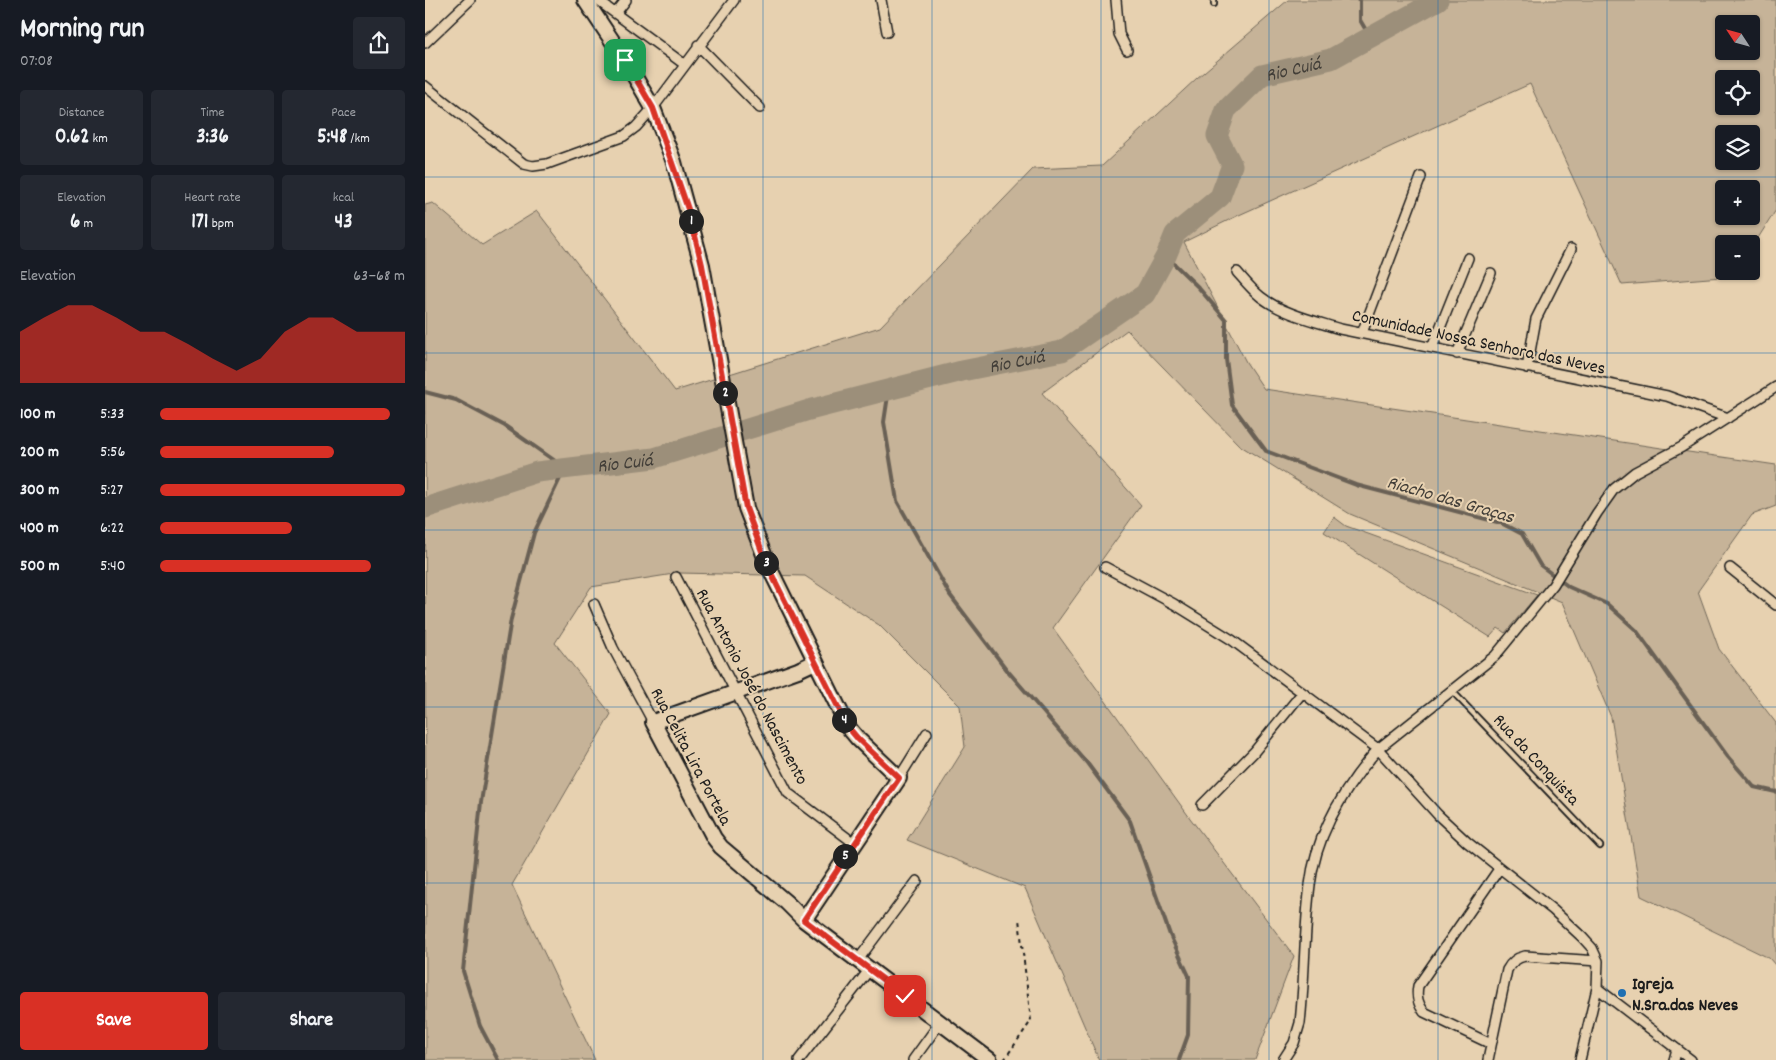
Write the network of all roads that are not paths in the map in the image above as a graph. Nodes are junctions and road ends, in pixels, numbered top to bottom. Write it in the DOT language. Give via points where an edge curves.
graph roads {
  1 [pos="470,0"];
  2 [pos="585,0"];
  3 [pos="597,0"];
  4 [pos="626,0"];
  5 [pos="734,0"];
  6 [pos="881,0"];
  7 [pos="1116,0"];
  8 [pos="616,13"];
  9 [pos="887,32"];
  10 [pos="425,43"];
  11 [pos="698,45"];
  12 [pos="1127,50"];
  13 [pos="684,64"];
  14 [pos="425,86"];
  15 [pos="653,108"];
  16 [pos="760,108"];
  17 [pos="1421,178"];
  18 [pos="1571,249"];
  19 [pos="1468,258"];
  20 [pos="1237,272"];
  21 [pos="1491,273"];
  22 [pos="1362,333"];
  23 [pos="1432,348"];
  24 [pos="1457,354"];
  25 [pos="1527,368"];
  26 [pos="1776,387"];
  27 [pos="1727,418"];
  28 [pos="1105,567"];
  29 [pos="1730,568"];
  30 [pos="676,577"];
  31 [pos="594,604"];
  32 [pos="1776,605"];
  33 [pos="818,666"];
  34 [pos="736,692"];
  35 [pos="1453,692"];
  36 [pos="1302,693"];
  37 [pos="653,722"];
  38 [pos="927,733"];
  39 [pos="1378,749"];
  40 [pos="899,778"];
  41 [pos="1202,805"];
  42 [pos="854,843"];
  43 [pos="1601,846"];
  44 [pos="1499,869"];
  45 [pos="917,881"];
  46 [pos="807,915"];
  47 [pos="858,960"];
  48 [pos="1598,961"];
  49 [pos="870,969"];
  50 [pos="1597,988"];
  51 [pos="939,1024"];
  52 [pos="1491,1044"];
  53 [pos="1677,1048"];
  54 [pos="799,1060"];
  55 [pos="913,1060"];
  56 [pos="990,1060"];
  57 [pos="1283,1060"];
  58 [pos="1488,1060"];
  59 [pos="1580,1060"];
  60 [pos="1674,1060"];
  61 [pos="1691,1060"];
  1 -- 10 [label="street"];
  2 -- 15 [label="main road"];
  3 -- 8 [label="street"];
  4 -- 8 [label="street"];
  5 -- 11 [label="street"];
  6 -- 9 [label="street"];
  7 -- 12 [label="street" via="1119,34"];
  8 -- 13 [label="street"];
  11 -- 13 [label="street"];
  11 -- 16 [label="street"];
  13 -- 15 [label="street"];
  14 -- 15 [label="street" via="524,164 533,166 624,136"];
  15 -- 33 [label="main road" via="692,223 739,475 756,538"];
  17 -- 22 [label="street"];
  18 -- 25 [label="street" via="1536,319"];
  19 -- 23 [label="street"];
  20 -- 22 [label="street, Comunidade Nossa Senhora das Neves" via="1260,297 1274,305 1312,320"];
  21 -- 24 [label="street"];
  22 -- 23 [label="street, Comunidade Nossa Senhora das Neves"];
  23 -- 24 [label="street, Comunidade Nossa Senhora das Neves"];
  24 -- 25 [label="street, Comunidade Nossa Senhora das Neves"];
  25 -- 27 [label="street, Comunidade Nossa Senhora das Neves" via="1667,396"];
  26 -- 27 [label="street"];
  27 -- 35 [label="street" via="1658,462 1635,472 1614,489 1553,585 1495,656"];
  28 -- 36 [label="street" via="1232,640"];
  29 -- 32 [label="street"];
  30 -- 34 [label="street, Rua Antonio José do Nascimento"];
  31 -- 37 [label="street, Rua Celita Lira Portela" via="613,648"];
  33 -- 34 [label="main road"];
  33 -- 40 [label="main road" via="848,727"];
  34 -- 37 [label="main road"];
  34 -- 42 [label="street, Rua Antonio José do Nascimento" via="788,793"];
  35 -- 39 [label="street"];
  35 -- 43 [label="lane, Rua da Conquista"];
  36 -- 39 [label="street"];
  36 -- 41 [label="street" via="1253,752"];
  37 -- 46 [label="main road, Rua Celita Lira Portela" via="721,847"];
  38 -- 40 [label="street"];
  39 -- 44 [label="street" via="1438,815"];
  39 -- 57 [label="street" via="1330,818 1317,852 1310,883 1300,1023 1294,1043"];
  40 -- 42 [label="main road"];
  42 -- 46 [label="main road"];
  44 -- 48 [label="street" via="1553,910 1592,948"];
  44 -- 52 [label="street" via="1418,986 1417,994 1424,1012"];
  45 -- 47 [label="street"];
  46 -- 47 [label="main road, Rua Celita Lira Portela"];
  47 -- 49 [label="main road, Rua Celita Lira Portela"];
  48 -- 50 [label="street"];
  48 -- 52 [label="street" via="1525,956 1516,959 1507,970"];
  49 -- 51 [label="main road, Rua Celita Lira Portela"];
  49 -- 54 [label="street"];
  50 -- 53 [label="street"];
  50 -- 59 [label="street"];
  51 -- 55 [label="street"];
  51 -- 56 [label="main road, Rua Celita Lira Portela"];
  52 -- 58 [label="street"];
  53 -- 60 [label="street"];
  53 -- 61 [label="street"];
}
